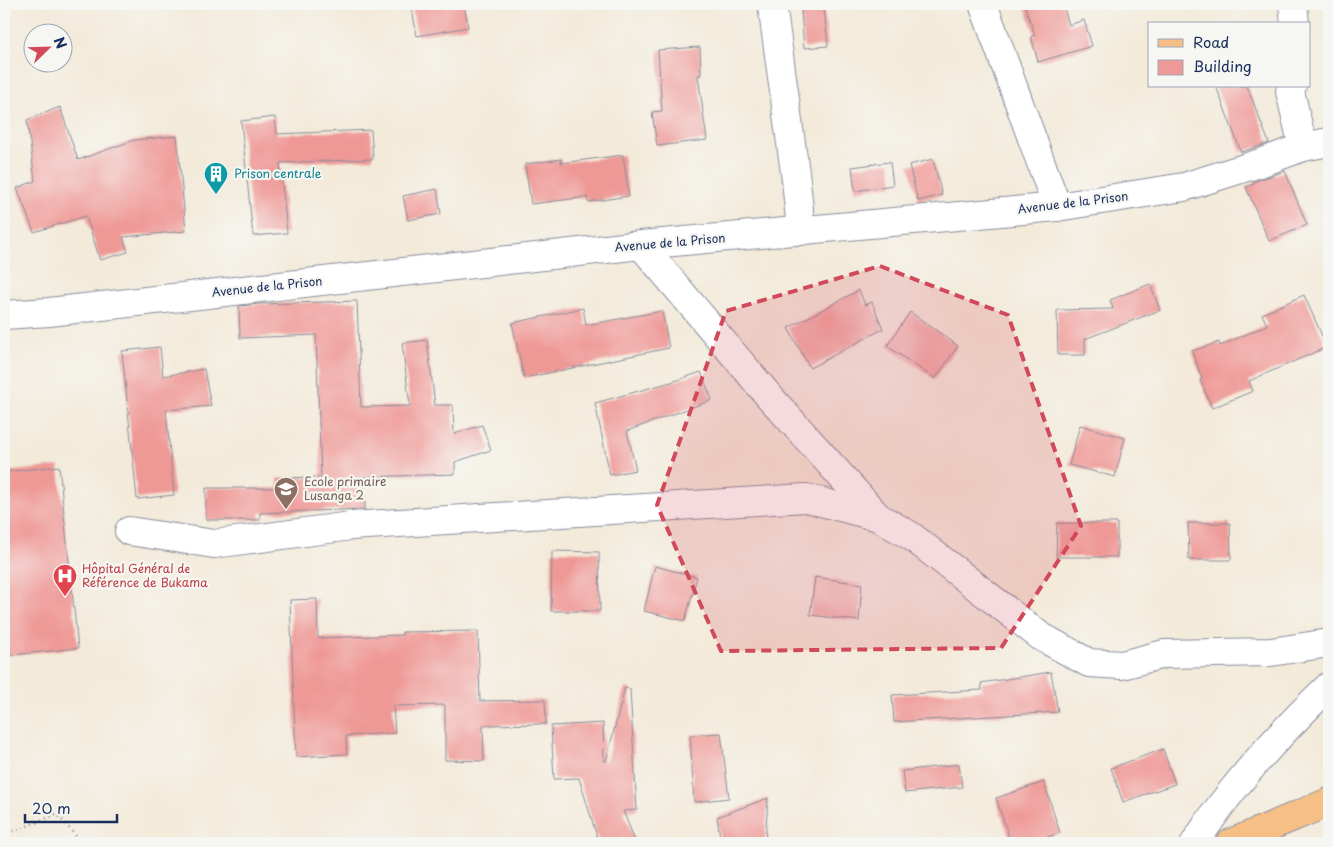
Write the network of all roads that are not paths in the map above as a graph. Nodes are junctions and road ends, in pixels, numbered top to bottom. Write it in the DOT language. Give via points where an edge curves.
graph roads {
  1 [pos="772,4"];
  2 [pos="983,4"];
  3 [pos="1293,4"];
  4 [pos="1296,22"];
  5 [pos="1291,88"];
  6 [pos="1316,145"];
  7 [pos="1057,207"];
  8 [pos="801,231"];
  9 [pos="641,244"];
  10 [pos="4,315"];
  11 [pos="878,518"];
  12 [pos="129,531"];
  13 [pos="1329,643"];
  14 [pos="1329,686"];
  15 [pos="1329,802"];
  16 [pos="1195,843"];
  17 [pos="1231,843"];
  1 -- 8 [label="street"];
  2 -- 7 [label="street"];
  3 -- 4 [label="street"];
  5 -- 6 [label="street"];
  6 -- 7 [label="street, Avenue de la Prison" via="1184,187"];
  7 -- 8 [label="street, Avenue de la Prison"];
  8 -- 9 [label="street, Avenue de la Prison"];
  9 -- 10 [label="street, Avenue de la Prison"];
  9 -- 11 [label="street" via="768,395"];
  11 -- 12 [label="street" via="806,498 351,526 214,544"];
  11 -- 13 [label="street" via="911,536 1040,636 1089,662 1122,665 1164,654 1271,652"];
  14 -- 16 [label="street" via="1250,769"];
  15 -- 17 [label="main road"];
}
